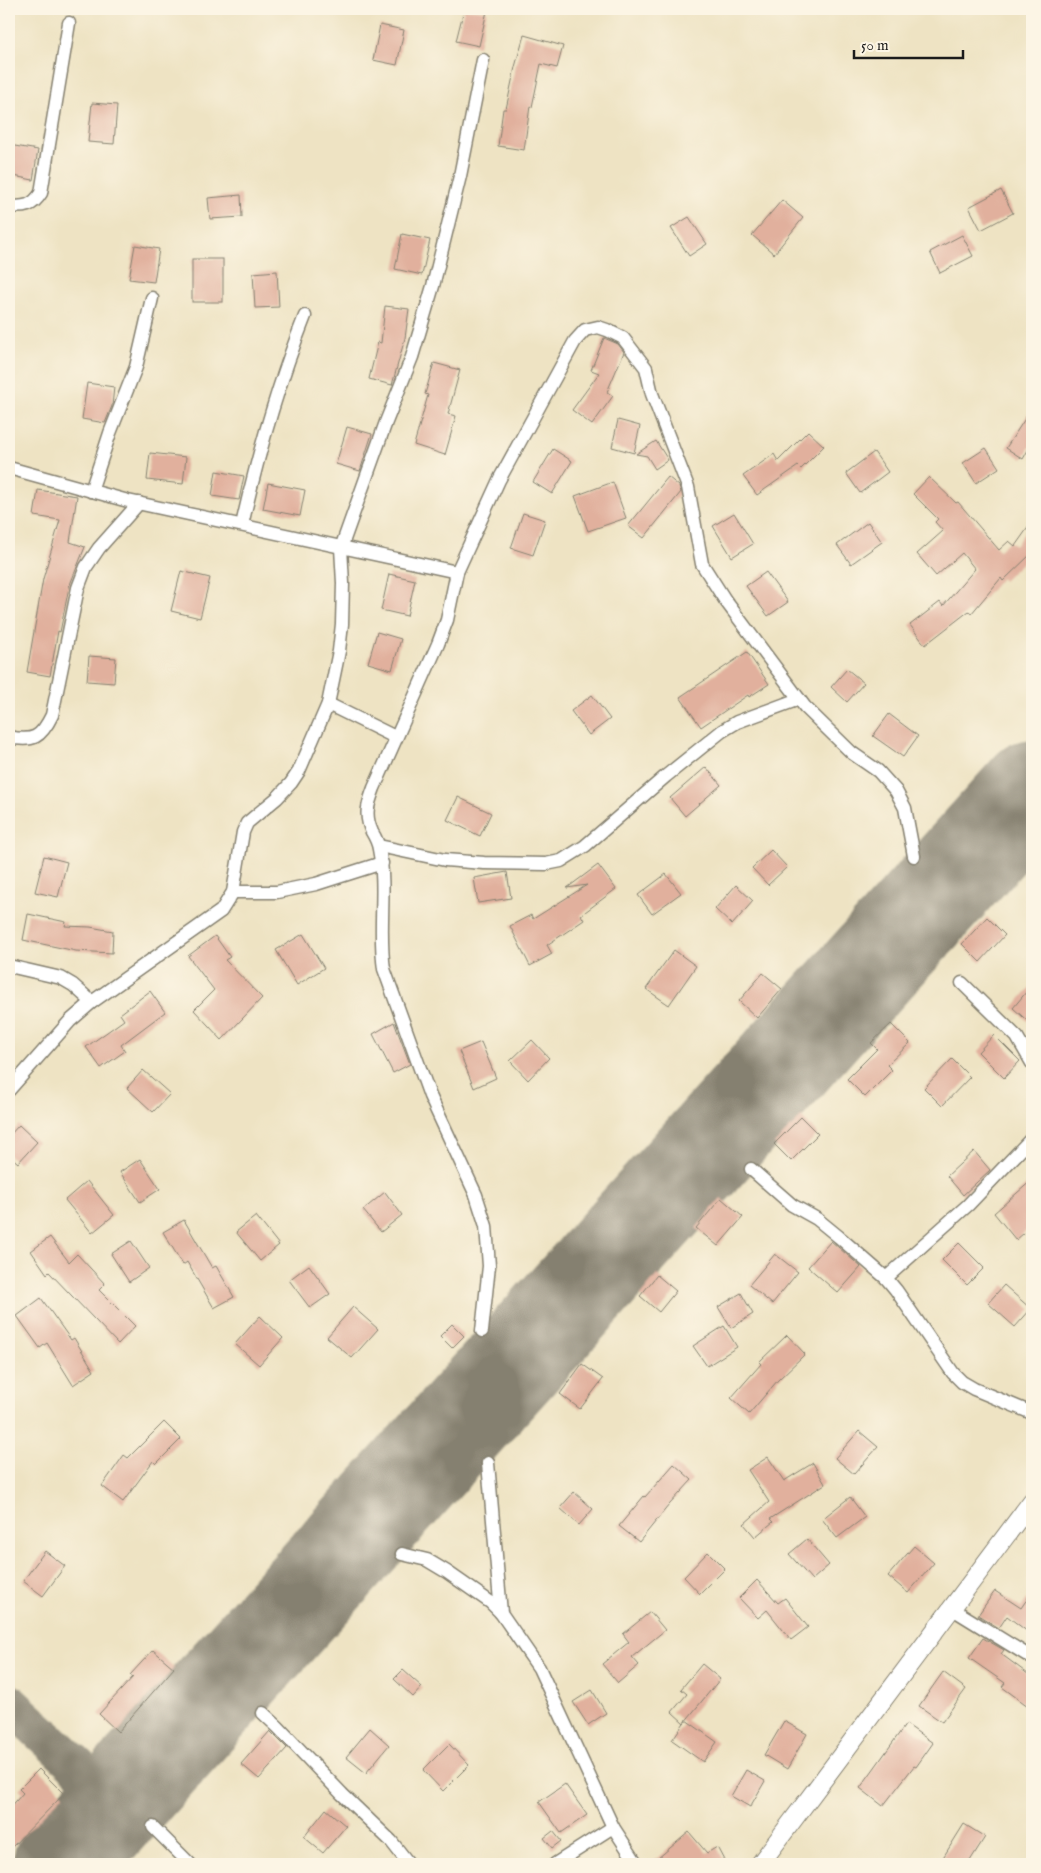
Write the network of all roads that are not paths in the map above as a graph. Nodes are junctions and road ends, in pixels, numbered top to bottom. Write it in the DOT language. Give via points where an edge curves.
graph roads {
  1 [pos="69,23"];
  2 [pos="482,60"];
  3 [pos="9,206"];
  4 [pos="152,298"];
  5 [pos="305,316"];
  6 [pos="9,468"];
  7 [pos="90,491"];
  8 [pos="139,504"];
  9 [pos="242,525"];
  10 [pos="341,548"];
  11 [pos="457,572"];
  12 [pos="798,699"];
  13 [pos="328,704"];
  14 [pos="9,737"];
  15 [pos="395,737"];
  16 [pos="379,846"];
  17 [pos="914,856"];
  18 [pos="382,863"];
  19 [pos="233,892"];
  20 [pos="9,966"];
  21 [pos="962,983"];
  22 [pos="92,1002"];
  23 [pos="1032,1062"];
  24 [pos="9,1090"];
  25 [pos="1032,1138"];
  26 [pos="751,1169"];
  27 [pos="886,1278"];
  28 [pos="482,1331"];
  29 [pos="1032,1413"];
  30 [pos="488,1463"];
  31 [pos="1032,1501"];
  32 [pos="402,1554"];
  33 [pos="952,1608"];
  34 [pos="501,1613"];
  35 [pos="1032,1658"];
  36 [pos="263,1713"];
  37 [pos="153,1827"];
  38 [pos="613,1827"];
  39 [pos="190,1864"];
  40 [pos="408,1864"];
  41 [pos="555,1864"];
  42 [pos="637,1864"];
  43 [pos="760,1864"];
  1 -- 3 [label="street" via="42,193 36,202 27,206"];
  2 -- 10 [label="street" via="460,176 433,286 412,357"];
  4 -- 7 [label="street" via="136,367"];
  5 -- 9 [label="street" via="287,361 259,452"];
  6 -- 7 [label="street"];
  7 -- 8 [label="street"];
  8 -- 9 [label="street"];
  8 -- 14 [label="street" via="99,548 83,574 52,715 45,730 29,739"];
  9 -- 10 [label="street"];
  10 -- 11 [label="street"];
  10 -- 13 [label="street" via="342,624"];
  11 -- 12 [label="street" via="499,480 575,341 585,330 598,327 607,330 623,338 646,368 652,394 688,487 702,564 724,600"];
  11 -- 15 [label="street" via="447,620"];
  12 -- 16 [label="street" via="736,722 722,731 585,846 561,860 546,864 445,860"];
  12 -- 17 [label="street" via="896,791 904,808"];
  13 -- 15 [label="street"];
  13 -- 19 [label="street" via="291,783 247,823"];
  15 -- 16 [label="street" via="368,804 367,820"];
  16 -- 18 [label="street"];
  18 -- 19 [label="street" via="277,892"];
  18 -- 28 [label="street" via="381,951 384,969 430,1096 476,1195 486,1226 489,1266"];
  19 -- 22 [label="street" via="221,911"];
  20 -- 22 [label="street" via="61,978"];
  21 -- 23 [label="street" via="1017,1038"];
  22 -- 24 [label="street" via="70,1021"];
  25 -- 27 [label="street" via="968,1205"];
  26 -- 27 [label="street" via="792,1205 839,1236"];
  27 -- 29 [label="street" via="962,1382"];
  30 -- 34 [label="street"];
  31 -- 33 [label="main road"];
  32 -- 34 [label="street" via="427,1560 490,1602"];
  33 -- 35 [label="street"];
  33 -- 43 [label="main road"];
  34 -- 38 [label="street" via="540,1668"];
  36 -- 40 [label="street" via="391,1841"];
  37 -- 39 [label="street"];
  38 -- 41 [label="street"];
  38 -- 42 [label="street"];
}
